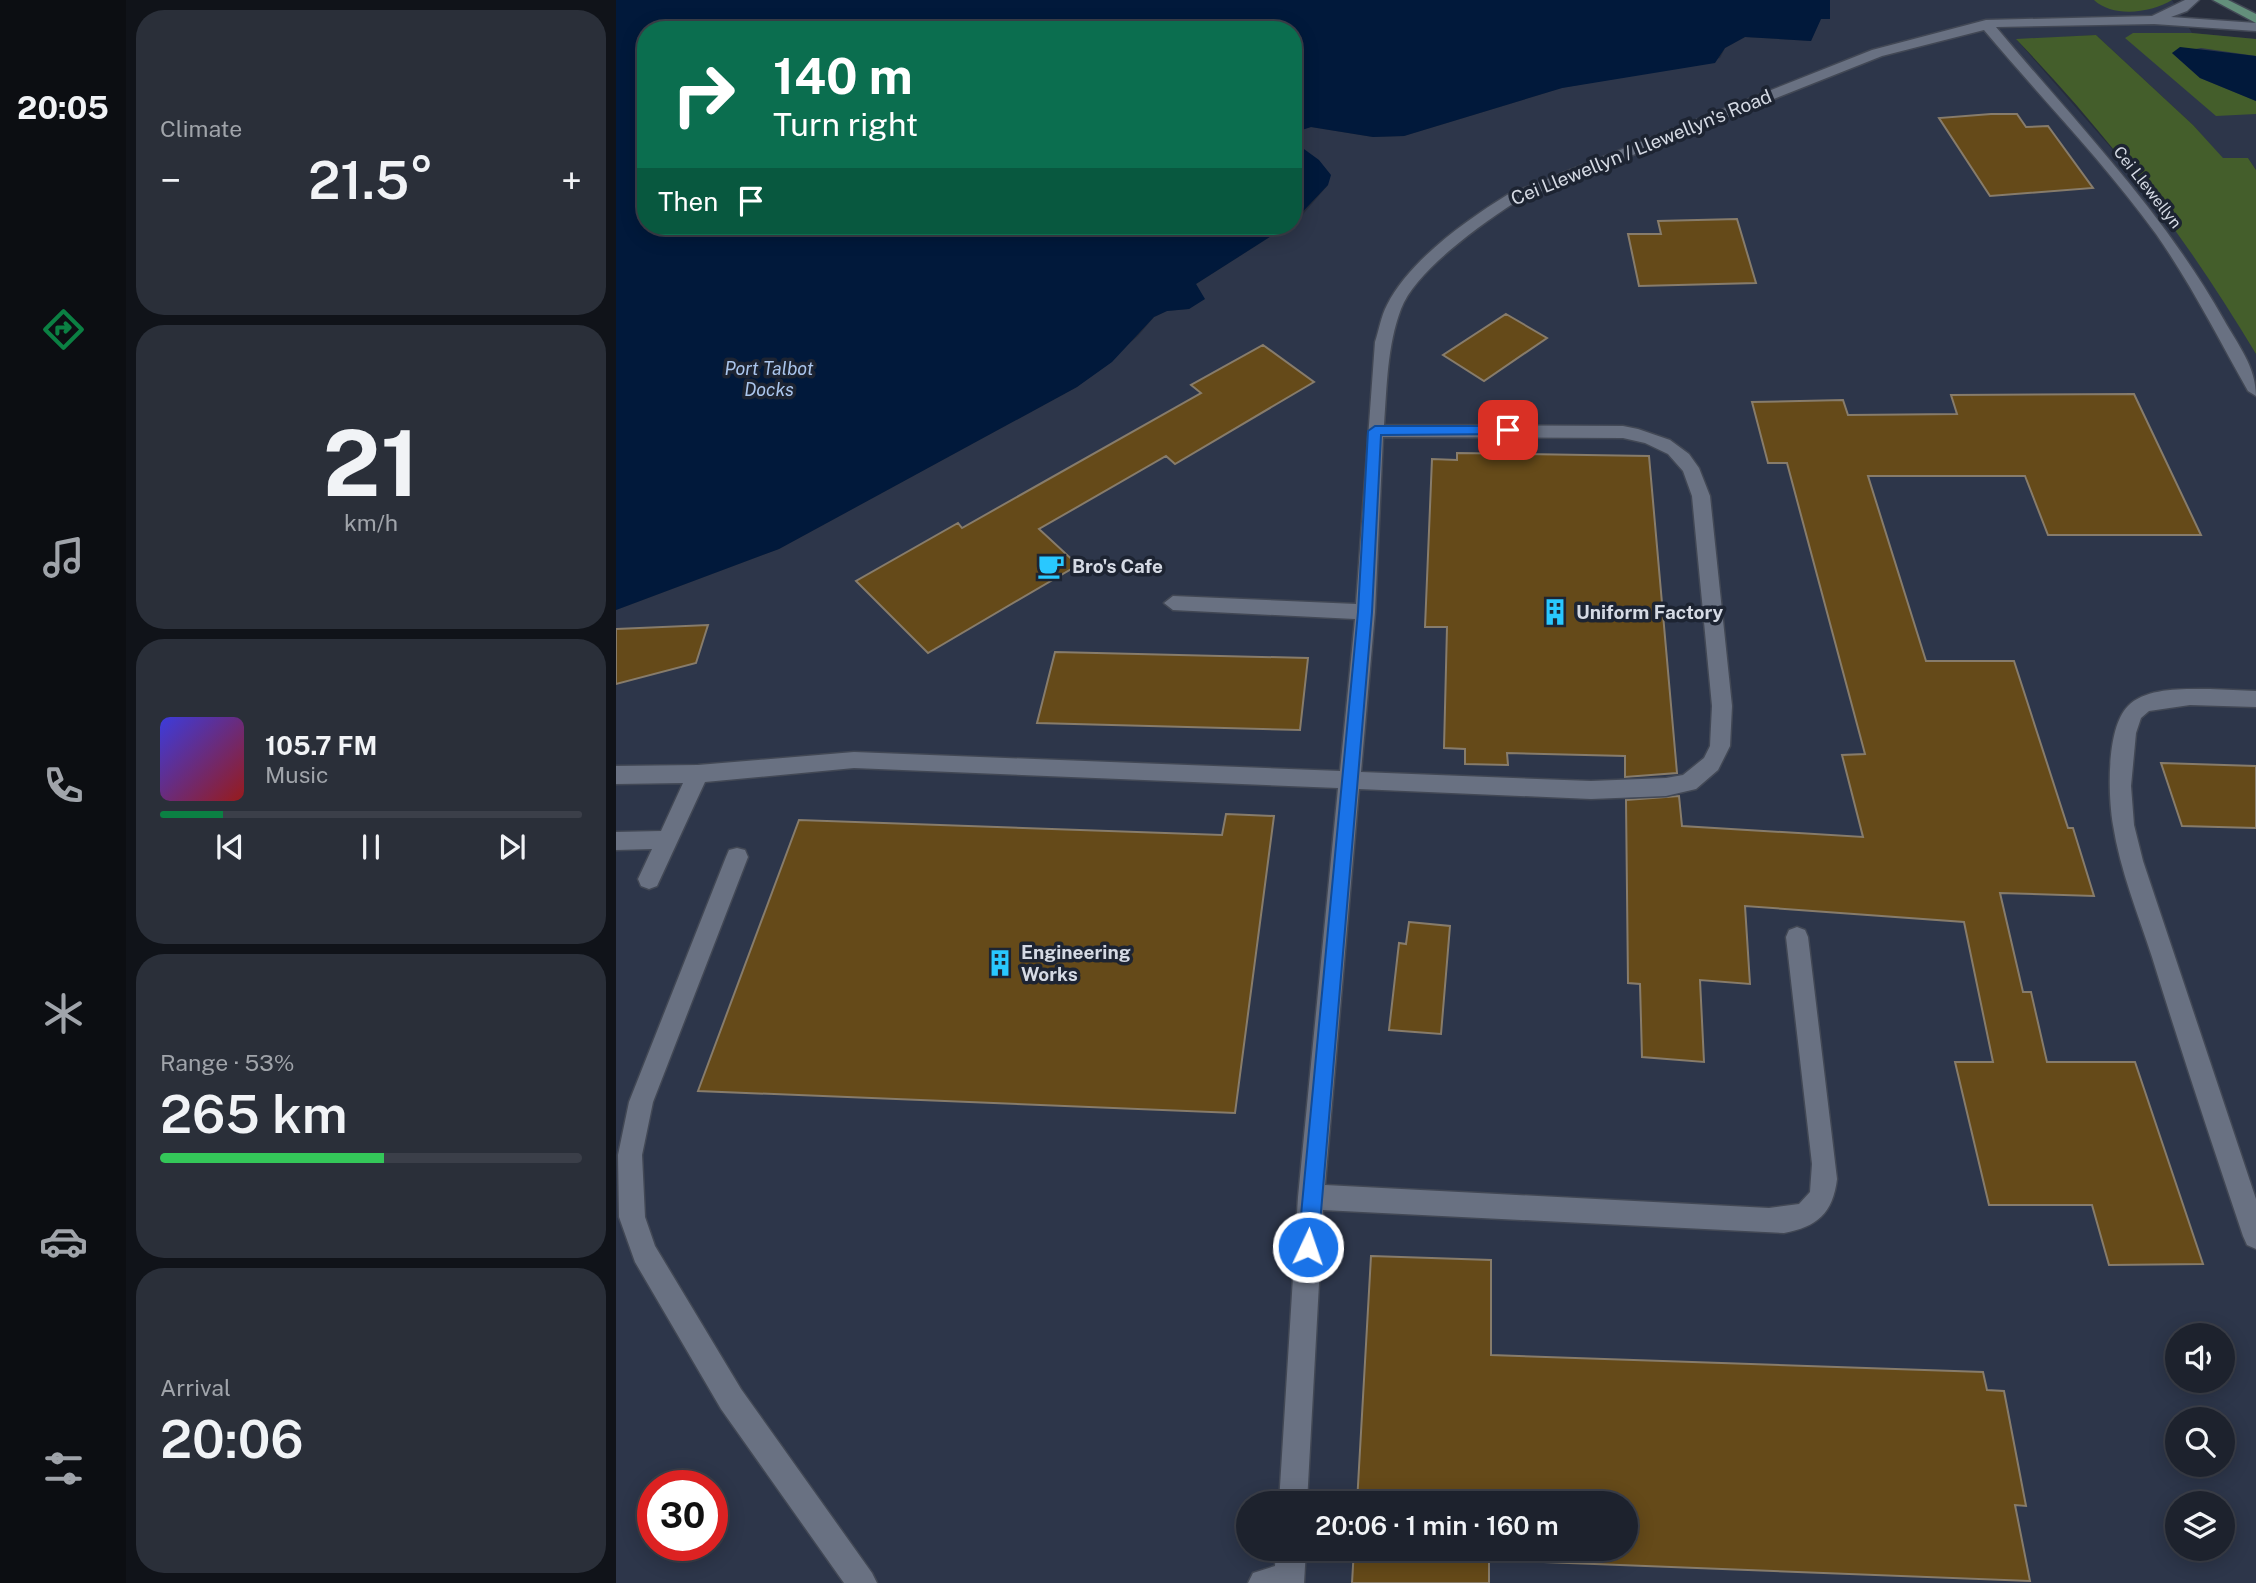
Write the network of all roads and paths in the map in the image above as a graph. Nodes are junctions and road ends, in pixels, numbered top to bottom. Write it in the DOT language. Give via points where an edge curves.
graph roads {
  1 [pos="2193,0"];
  2 [pos="2219,0"];
  3 [pos="2256,19"];
  4 [pos="2154,20"];
  5 [pos="1986,24"];
  6 [pos="2256,27"];
  7 [pos="2256,391"];
  8 [pos="1375,431"];
  9 [pos="1173,603"];
  10 [pos="1365,612"];
  11 [pos="2256,699"];
  12 [pos="698,774"];
  13 [pos="616,775"];
  14 [pos="1349,782"];
  15 [pos="667,840"];
  16 [pos="616,841"];
  17 [pos="737,857"];
  18 [pos="649,879"];
  19 [pos="1797,937"];
  20 [pos="1311,1197"];
  21 [pos="2256,1236"];
  22 [pos="1294,1491"];
  23 [pos="1287,1561"];
  24 [pos="1280,1582"];
  25 [pos="862,1583"];
  1 -- 4 [label="street"];
  2 -- 3 [label="main road"];
  4 -- 5 [label="street, Cei Llewellyn / Llewellyn's Road"];
  4 -- 6 [label="street, Cei Llewellyn / Llewellyn's Road"];
  5 -- 7 [label="street, Cei Llewellyn" via="2162,232"];
  5 -- 8 [label="street, Cei Llewellyn / Llewellyn's Road" via="1861,59 1547,182 1485,213 1429,263 1394,306 1383,342"];
  8 -- 10 [label="street, Cei Llewellyn / Llewellyn's Road"];
  8 -- 14 [label="street" via="1598,430 1641,435 1677,452 1696,476 1701,496 1722,706 1720,746 1702,774 1689,783 1666,787 1591,790"];
  9 -- 10 [label="street"];
  10 -- 14 [label="street, Cei Llewellyn / Llewellyn's Road"];
  11 -- 21 [label="street" via="2191,697 2158,700 2138,708 2125,734 2121,792 2128,846"];
  12 -- 13 [label="street"];
  12 -- 14 [label="street" via="854,760"];
  12 -- 15 [label="street"];
  14 -- 20 [label="street, Cei Llewellyn / Llewellyn's Road"];
  15 -- 16 [label="street"];
  15 -- 18 [label="street"];
  17 -- 25 [label="street" via="641,1102 630,1155 632,1217 644,1253 731,1399"];
  19 -- 20 [label="street" via="1825,1164 1820,1203 1809,1215 1769,1221"];
  20 -- 22 [label="street, Cei Llewellyn / Llewellyn's Road"];
  23 -- 24 [label="street"];
}
